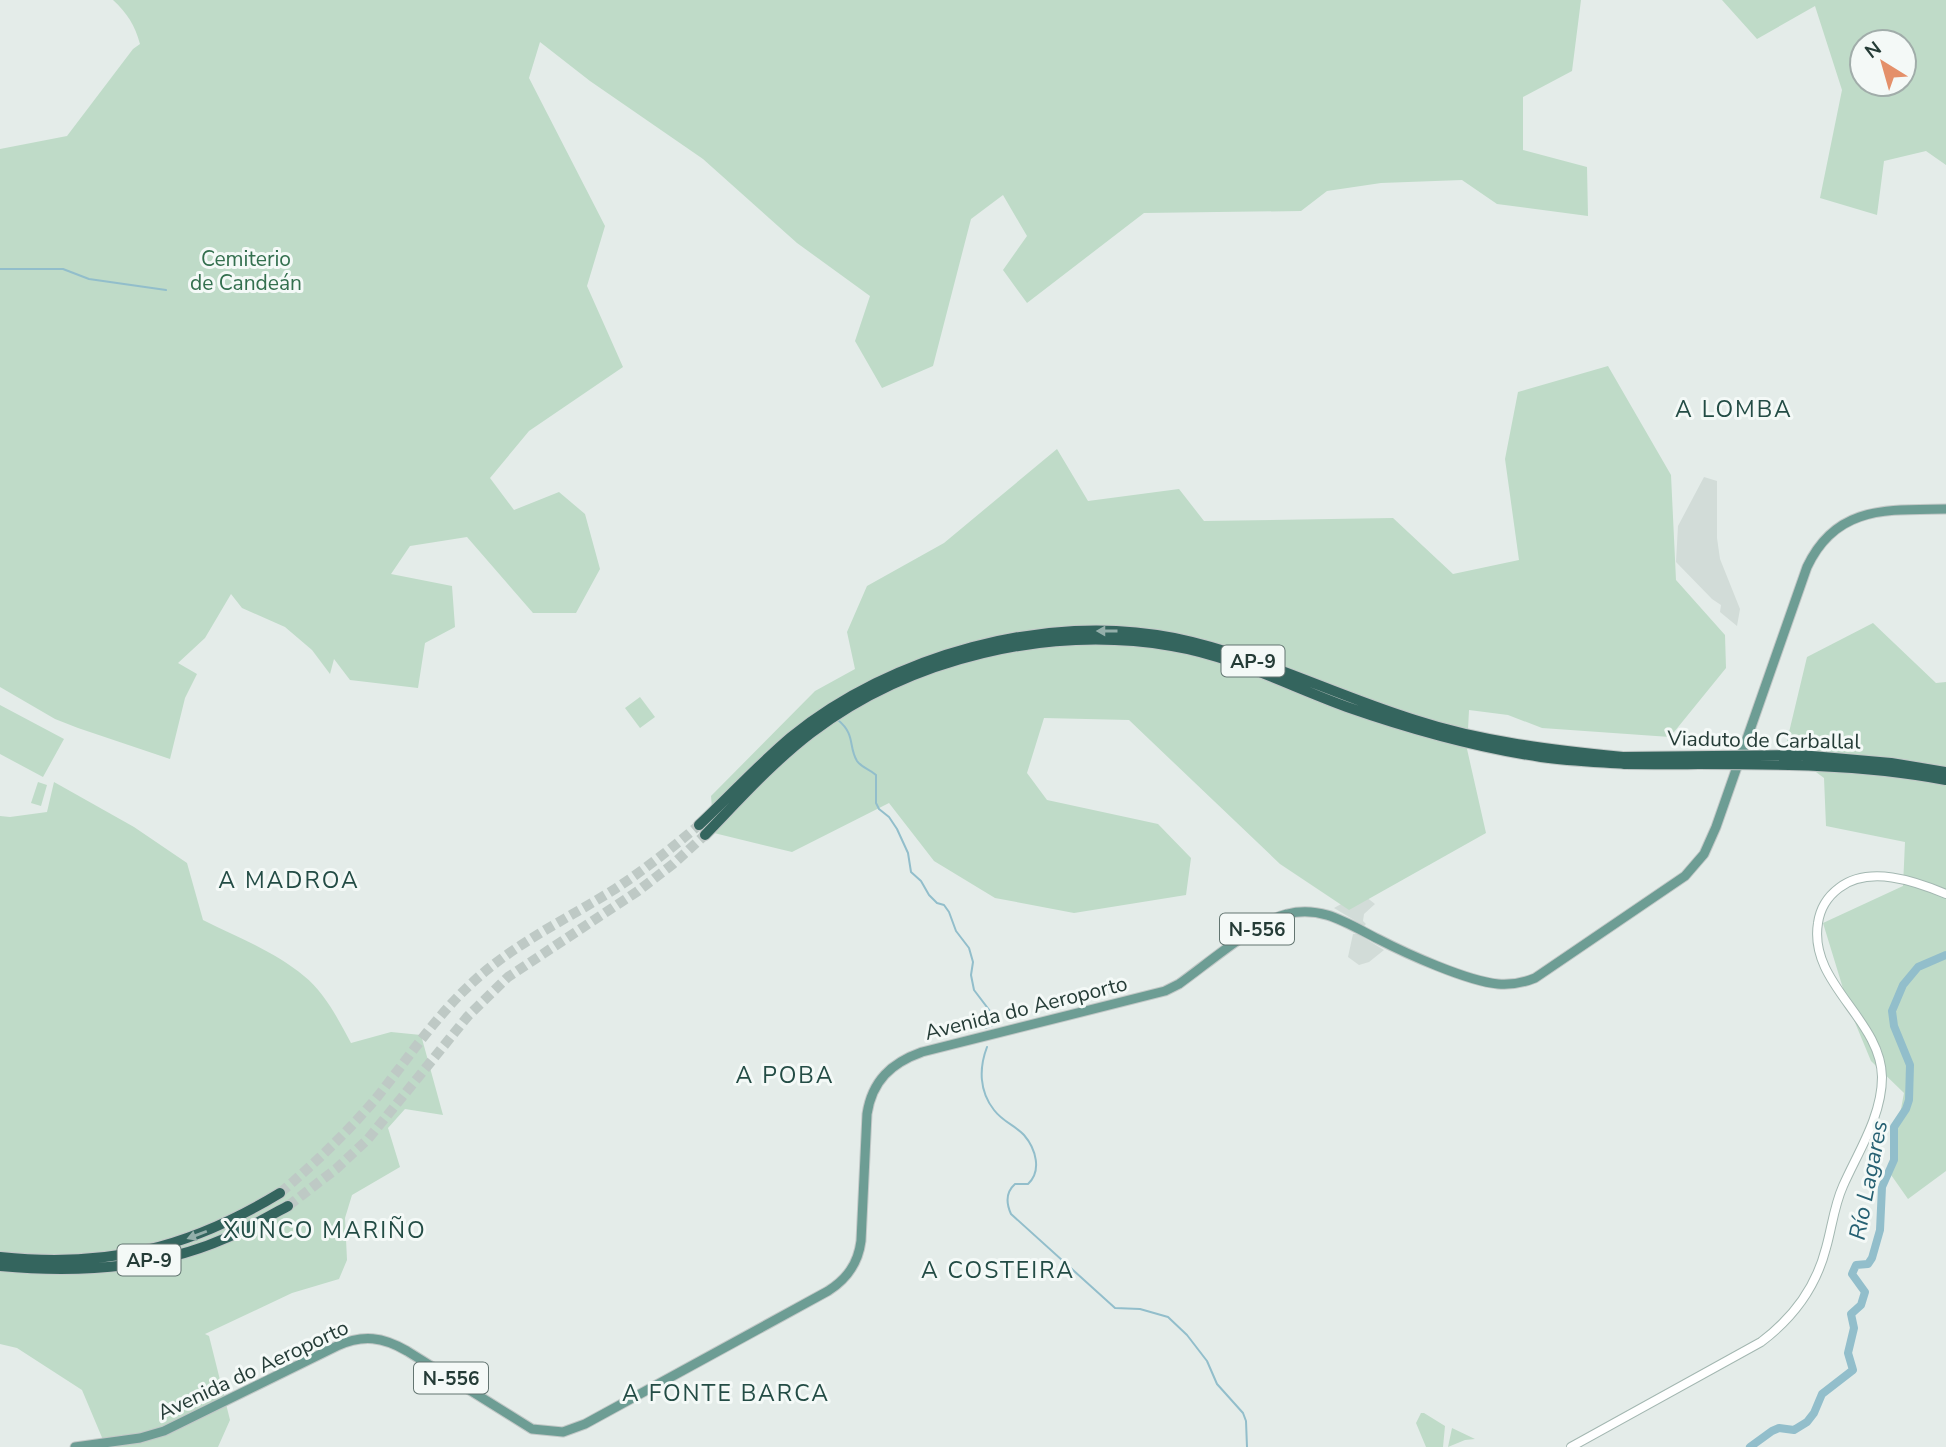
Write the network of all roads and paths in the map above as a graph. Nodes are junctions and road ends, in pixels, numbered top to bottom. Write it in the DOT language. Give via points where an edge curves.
graph roads {
  1 [pos="1946,509"];
  2 [pos="811,728"];
  3 [pos="1624,761"];
  4 [pos="1946,772"];
  5 [pos="1946,780"];
  6 [pos="699,825"];
  7 [pos="705,835"];
  8 [pos="1946,894"];
  9 [pos="280,1193"];
  10 [pos="288,1206"];
  11 [pos="0,1257"];
  12 [pos="0,1266"];
  13 [pos="75,1447"];
  14 [pos="1571,1447"];
  1 -- 13 [label="main road, Avenida do Aeroporto / N-556" via="1870,513 1827,536 1807,567 1704,854 1678,881 1535,978 1514,984 1489,982 1408,954 1325,913 1281,915 1165,991 922,1052 896,1064 880,1079 870,1100 861,1241 858,1258 845,1277 585,1424 554,1432 532,1429 407,1351 370,1338 337,1346 164,1431"];
  2 -- 3 [label="highway, AP-9" via="883,685 1006,648 1068,640 1128,641 1217,657 1419,731 1544,757"];
  2 -- 6 [label="highway, AP-9" via="791,738"];
  2 -- 7 [label="highway, AP-9"];
  3 -- 4 [label="highway, Viaduto de Carballal / AP-9, bridge" via="1800,755"];
  3 -- 5 [label="highway, Viaduto de Carballal / AP-9, bridge" via="1865,767"];
  8 -- 14 [label="main road" via="1910,881 1859,878 1834,892 1819,916 1821,962 1875,1047 1882,1077 1869,1132 1842,1188 1821,1268 1805,1297 1761,1342"];
  9 -- 11 [label="highway, AP-9, one-way" via="219,1227 167,1246 59,1261"];
  10 -- 12 [label="highway, AP-9" via="224,1239 171,1256 117,1267"];
}
